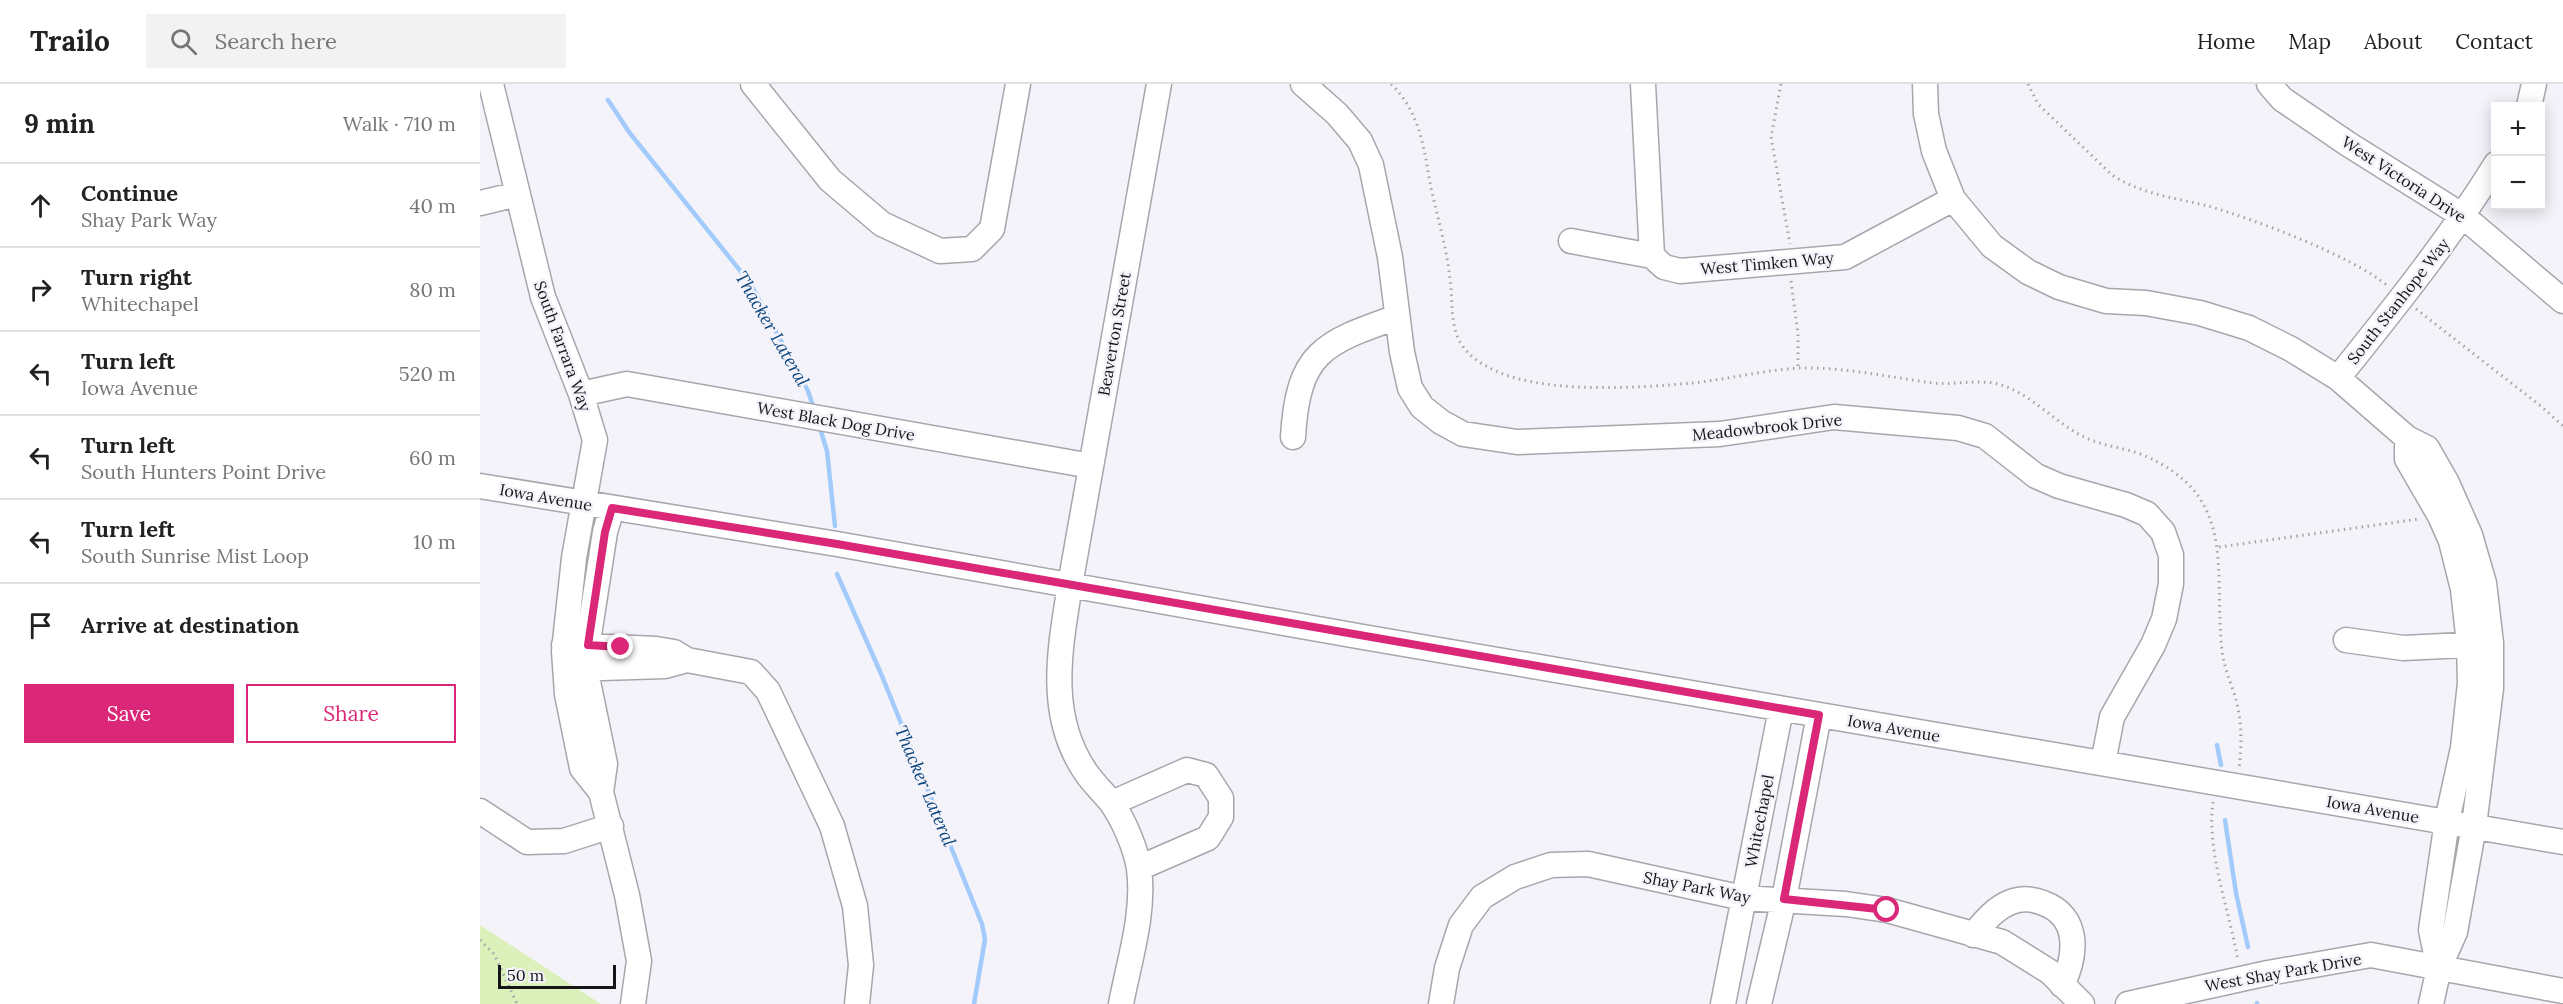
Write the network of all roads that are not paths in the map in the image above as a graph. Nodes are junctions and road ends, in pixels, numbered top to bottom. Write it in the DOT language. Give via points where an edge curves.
graph roads {
  1 [pos="491,84"];
  2 [pos="753,84"];
  3 [pos="1018,84"];
  4 [pos="1159,84"];
  5 [pos="1303,84"];
  6 [pos="1643,84"];
  7 [pos="1925,84"];
  8 [pos="2269,84"];
  9 [pos="2534,84"];
  10 [pos="2530,102"];
  11 [pos="2491,172"];
  12 [pos="518,194"];
  13 [pos="1953,199"];
  14 [pos="480,203"];
  15 [pos="2463,216"];
  16 [pos="1572,241"];
  17 [pos="1652,256"];
  18 [pos="2563,301"];
  19 [pos="1397,317"];
  20 [pos="2338,378"];
  21 [pos="581,394"];
  22 [pos="1293,437"];
  23 [pos="2407,438"];
  24 [pos="1091,466"];
  25 [pos="480,486"];
  26 [pos="585,504"];
  27 [pos="612,508"];
  28 [pos="2460,538"];
  29 [pos="1070,585"];
  30 [pos="2346,640"];
  31 [pos="2480,644"];
  32 [pos="580,661"];
  33 [pos="1781,709"];
  34 [pos="1819,715"];
  35 [pos="2103,763"];
  36 [pos="1112,803"];
  37 [pos="480,811"];
  38 [pos="2447,821"];
  39 [pos="611,826"];
  40 [pos="2474,826"];
  41 [pos="2563,842"];
  42 [pos="1139,868"];
  43 [pos="1743,898"];
  44 [pos="1784,899"];
  45 [pos="1973,935"];
  46 [pos="2439,968"];
  47 [pos="2062,985"];
  48 [pos="2563,991"];
  49 [pos="633,1004"];
  50 [pos="857,1004"];
  51 [pos="1121,1004"];
  52 [pos="1441,1004"];
  53 [pos="1724,1004"];
  54 [pos="1758,1004"];
  55 [pos="2082,1004"];
  56 [pos="2128,1004"];
  57 [pos="2431,1004"];
  1 -- 12 [label="street, South Farrara Way"];
  2 -- 3 [label="street" via="830,180 882,224 940,251 972,249 992,229"];
  4 -- 24 [label="street, Beaverton Street"];
  5 -- 19 [label="street, Meadowbrook Drive" via="1338,114 1360,141 1371,165 1390,257"];
  6 -- 17 [label="street"];
  7 -- 13 [label="street" via="1926,114 1934,151"];
  8 -- 15 [label="street, West Victoria Drive" via="2282,99 2348,144"];
  9 -- 10 [label="street"];
  11 -- 15 [label="street, South Stanhope Way"];
  12 -- 14 [label="street"];
  12 -- 21 [label="street, South Farrara Way" via="543,297"];
  13 -- 17 [label="street, West Timken Way" via="1845,256 1680,271 1664,267"];
  13 -- 20 [label="street" via="1992,246 2028,272 2059,287 2106,302 2146,303 2200,313 2248,328"];
  15 -- 18 [label="street, West Victoria Drive"];
  15 -- 20 [label="street, South Stanhope Way"];
  16 -- 17 [label="street, West Timken Way"];
  19 -- 22 [label="street" via="1346,335 1320,352 1306,372 1294,413"];
  19 -- 35 [label="street, Meadowbrook Drive" via="1410,388 1422,407 1463,434 1517,442 1708,434 1834,417 1958,428 1984,435 2044,479 2147,514 2163,532 2170,555 2171,584 2164,619 2153,645 2112,717"];
  20 -- 23 [label="street"];
  21 -- 24 [label="street, West Black Dog Drive" via="627,384"];
  21 -- 26 [label="street, South Farrara Way" via="595,440"];
  23 -- 28 [label="street" via="2407,459 2440,516"];
  23 -- 28 [label="street" via="2427,448 2447,483"];
  24 -- 29 [label="street, Beaverton Street"];
  25 -- 26 [label="street, Iowa Avenue"];
  26 -- 27 [label="street, Iowa Avenue"];
  26 -- 32 [label="street, South Farrara Way" via="564,645"];
  27 -- 29 [label="street, Iowa Avenue"];
  27 -- 32 [label="street"];
  28 -- 31 [label="street" via="2484,583"];
  29 -- 33 [label="street, Iowa Avenue"];
  29 -- 36 [label="street, Beaverton Street" via="1058,691 1065,729 1086,773"];
  30 -- 31 [label="street" via="2403,648"];
  31 -- 38 [label="street"];
  31 -- 40 [label="street" via="2490,698"];
  32 -- 39 [label="street" via="567,694 582,768 601,792"];
  32 -- 50 [label="street" via="656,649 674,652 687,660 751,672 768,691 832,826 855,906 861,965"];
  33 -- 34 [label="street, Iowa Avenue"];
  33 -- 43 [label="street, Whitechapel"];
  34 -- 35 [label="street, Iowa Avenue"];
  34 -- 44 [label="street"];
  35 -- 38 [label="street, Iowa Avenue"];
  36 -- 42 [label="street, Beaverton Street"];
  36 -- 42 [label="street" via="1188,770 1206,775 1221,798 1221,817 1208,838"];
  37 -- 39 [label="street" via="527,842 564,841"];
  38 -- 40 [label="street, Iowa Avenue"];
  38 -- 46 [label="street" via="2431,930"];
  39 -- 49 [label="street" via="639,961"];
  40 -- 41 [label="street, Iowa Avenue"];
  40 -- 46 [label="street" via="2455,932"];
  42 -- 51 [label="street, Beaverton Street" via="1139,910"];
  43 -- 44 [label="street, Shay Park Way"];
  43 -- 52 [label="street, Shay Park Way" via="1588,864 1551,865 1515,877 1482,897 1461,925 1447,968"];
  43 -- 53 [label="street, Whitechapel"];
  44 -- 45 [label="street, Shay Park Way" via="1887,910"];
  44 -- 54 [label="street"];
  45 -- 47 [label="street, Shay Park Way" via="2002,942 2050,972"];
  45 -- 47 [label="street" via="1990,916 2013,901 2049,905 2065,919 2073,941 2072,960"];
  46 -- 48 [label="street, West Shay Park Drive"];
  46 -- 56 [label="street, West Shay Park Drive" via="2371,956 2241,978"];
  46 -- 57 [label="street"];
  47 -- 55 [label="street, Shay Park Way"];
}
